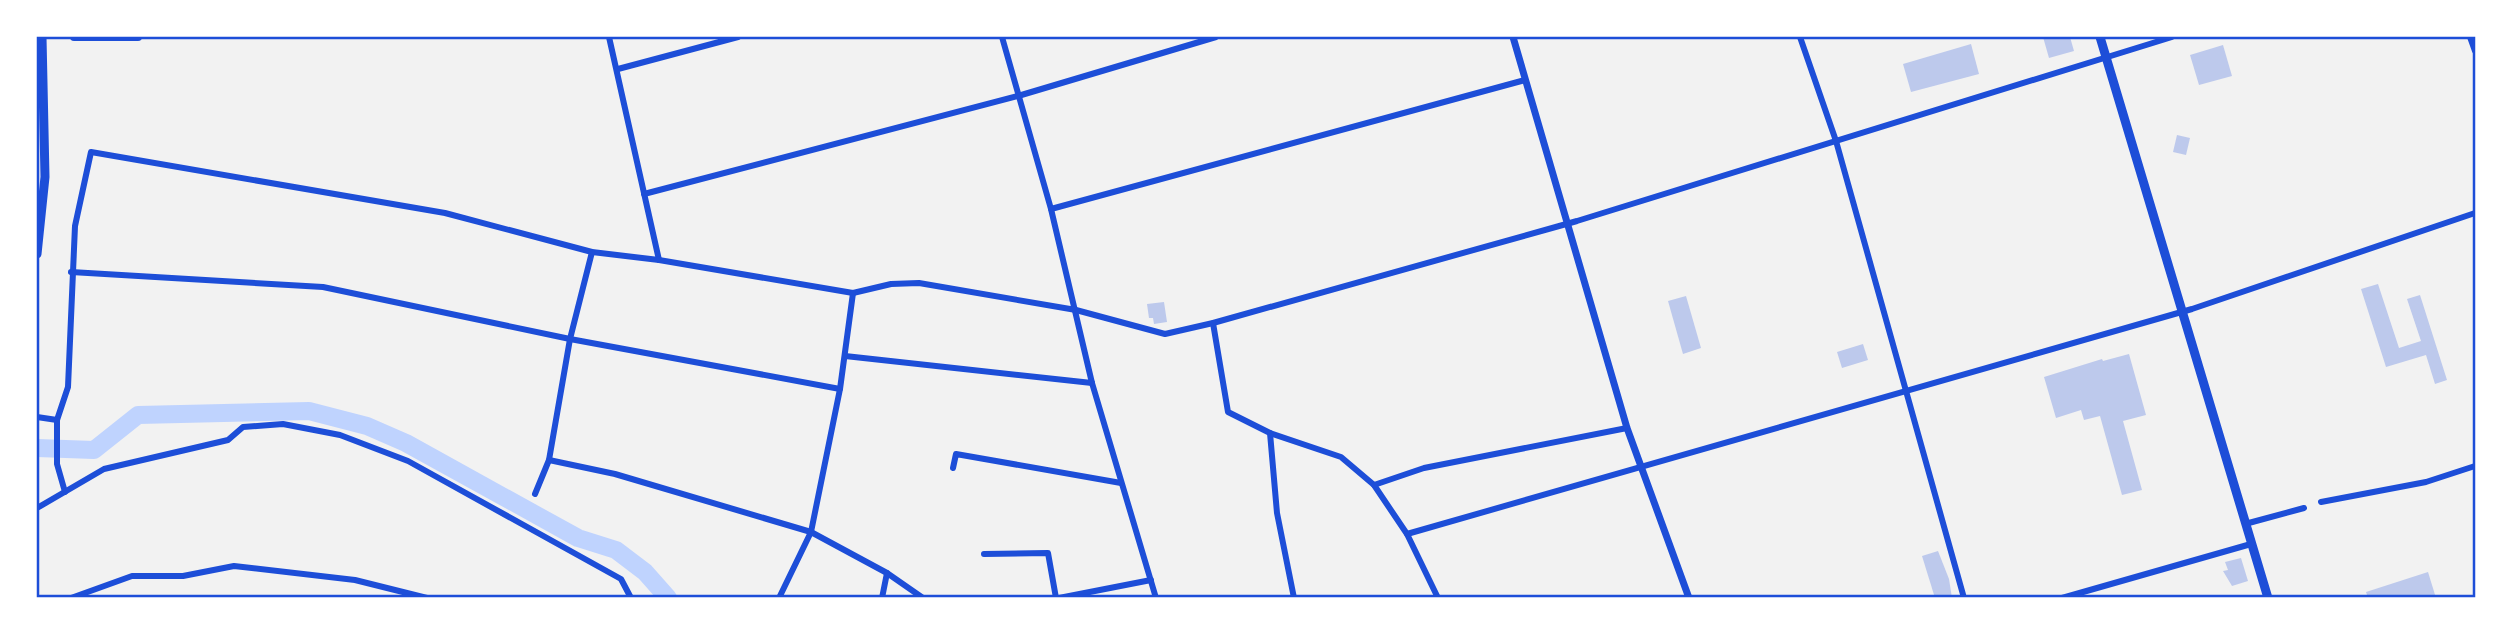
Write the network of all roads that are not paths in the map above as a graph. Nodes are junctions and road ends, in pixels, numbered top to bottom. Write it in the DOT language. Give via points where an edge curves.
graph roads {
  1 [pos="41,37"];
  2 [pos="74,37"];
  3 [pos="103,37"];
  4 [pos="138,37"];
  5 [pos="610,37"];
  6 [pos="738,37"];
  7 [pos="1002,37"];
  8 [pos="1216,37"];
  9 [pos="1513,37"];
  10 [pos="1800,37"];
  11 [pos="2099,37"];
  12 [pos="2172,37"];
  13 [pos="2470,37"];
  14 [pos="2475,51"];
  15 [pos="2106,57"];
  16 [pos="618,69"];
  17 [pos="1525,80"];
  18 [pos="1018,96"];
  19 [pos="1836,141"];
  20 [pos="643,194"];
  21 [pos="1051,209"];
  22 [pos="2475,213"];
  23 [pos="1568,223"];
  24 [pos="592,253"];
  25 [pos="37,254"];
  26 [pos="659,260"];
  27 [pos="71,272"];
  28 [pos="853,293"];
  29 [pos="1076,310"];
  30 [pos="2182,312"];
  31 [pos="1213,323"];
  32 [pos="570,339"];
  33 [pos="845,356"];
  34 [pos="1092,383"];
  35 [pos="840,389"];
  36 [pos="1905,391"];
  37 [pos="37,417"];
  38 [pos="57,420"];
  39 [pos="1627,428"];
  40 [pos="1270,433"];
  41 [pos="548,460"];
  42 [pos="2475,466"];
  43 [pos="1641,467"];
  44 [pos="953,468"];
  45 [pos="1121,483"];
  46 [pos="1374,485"];
  47 [pos="65,492"];
  48 [pos="535,494"];
  49 [pos="2321,502"];
  50 [pos="37,508"];
  51 [pos="2304,508"];
  52 [pos="2245,524"];
  53 [pos="811,532"];
  54 [pos="1406,534"];
  55 [pos="2251,544"];
  56 [pos="984,554"];
  57 [pos="887,573"];
  58 [pos="1151,580"];
  59 [pos="71,598"];
  60 [pos="427,598"];
  61 [pos="631,598"];
  62 [pos="779,598"];
  63 [pos="882,598"];
  64 [pos="923,598"];
  65 [pos="1058,598"];
  66 [pos="1156,598"];
  67 [pos="1294,598"];
  68 [pos="1438,598"];
  69 [pos="1689,598"];
  70 [pos="1964,598"];
  71 [pos="2062,598"];
  72 [pos="2268,598"];
  1 -- 25 [label="main road" via="45,177"];
  2 -- 3 [label="main road"];
  3 -- 4 [label="main road"];
  5 -- 16 [label="street"];
  6 -- 16 [label="street"];
  7 -- 18 [label="street"];
  8 -- 18 [label="street"];
  9 -- 17 [label="street"];
  10 -- 19 [label="street"];
  11 -- 15 [label="main road"];
  12 -- 15 [label="street"];
  13 -- 14 [label="street"];
  15 -- 19 [label="street"];
  15 -- 30 [label="main road"];
  16 -- 20 [label="street"];
  17 -- 21 [label="street"];
  17 -- 23 [label="street"];
  18 -- 20 [label="street"];
  18 -- 21 [label="street"];
  19 -- 23 [label="street"];
  19 -- 36 [label="street"];
  20 -- 26 [label="street"];
  21 -- 29 [label="street"];
  22 -- 30 [label="street"];
  23 -- 31 [label="street"];
  23 -- 39 [label="street"];
  24 -- 26 [label="street"];
  24 -- 27 [label="street" via="445,213 91,152 75,226"];
  24 -- 32 [label="street"];
  26 -- 28 [label="street"];
  27 -- 32 [label="street" via="323,287"];
  27 -- 38 [label="street" via="68,387"];
  28 -- 29 [label="street" via="919,283"];
  28 -- 33 [label="street"];
  29 -- 31 [label="street" via="1165,334"];
  29 -- 34 [label="street"];
  30 -- 36 [label="street"];
  30 -- 52 [label="main road"];
  31 -- 40 [label="street" via="1227,412"];
  32 -- 35 [label="street"];
  32 -- 41 [label="street"];
  33 -- 34 [label="street"];
  33 -- 35 [label="street"];
  34 -- 45 [label="street"];
  35 -- 53 [label="street"];
  36 -- 43 [label="street"];
  36 -- 70 [label="street"];
  37 -- 38 [label="street"];
  38 -- 47 [label="street" via="57,464"];
  39 -- 43 [label="street"];
  39 -- 46 [label="street" via="1424,468"];
  40 -- 46 [label="street" via="1341,457"];
  40 -- 67 [label="street" via="1277,513"];
  41 -- 48 [label="street"];
  41 -- 53 [label="street" via="615,474"];
  42 -- 49 [label="street" via="2426,482"];
  43 -- 54 [label="street"];
  43 -- 69 [label="street"];
  44 -- 45 [label="street" via="956,454"];
  45 -- 58 [label="street"];
  46 -- 54 [label="street"];
  47 -- 50 [label="street"];
  47 -- 61 [label="street" via="104,469 228,440 243,427 294,426 340,435 445,479 621,579"];
  51 -- 52 [label="street"];
  52 -- 55 [label="main road"];
  53 -- 57 [label="street"];
  53 -- 62 [label="street"];
  54 -- 68 [label="street"];
  55 -- 71 [label="street"];
  55 -- 72 [label="main road"];
  56 -- 65 [label="street" via="1048,553"];
  57 -- 63 [label="street"];
  57 -- 64 [label="street"];
  58 -- 65 [label="street"];
  58 -- 66 [label="street"];
  59 -- 60 [label="street" via="132,576 183,576 234,566 355,580"];
}
